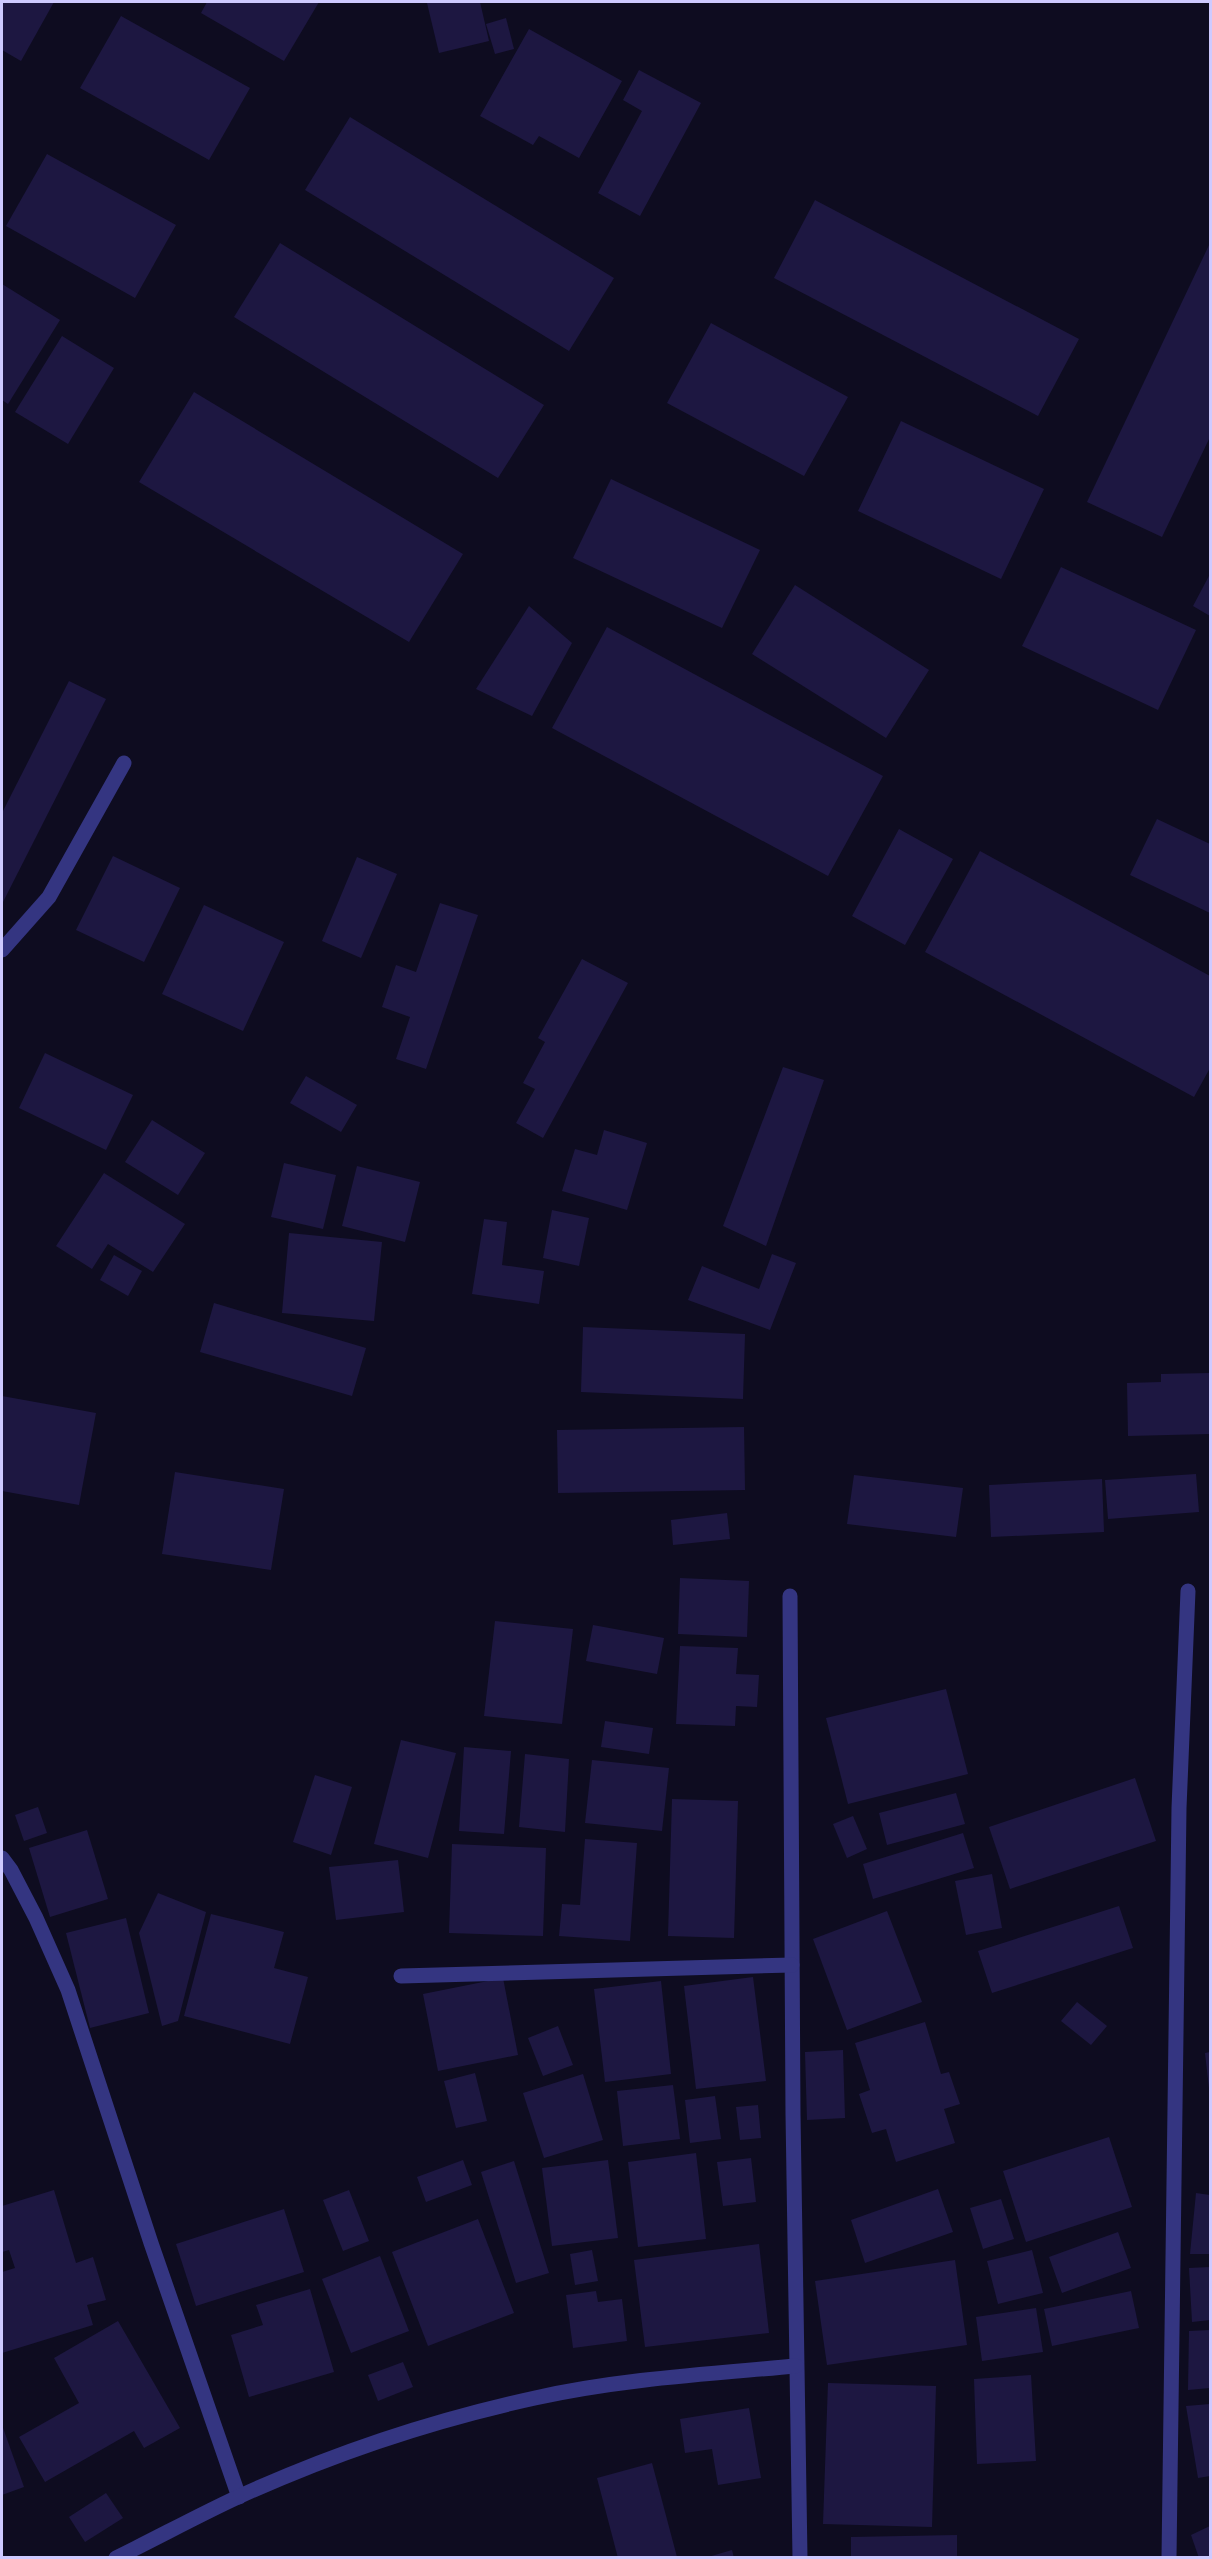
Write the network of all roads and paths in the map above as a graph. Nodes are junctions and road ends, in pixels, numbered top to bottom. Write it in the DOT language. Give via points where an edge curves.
graph roads {
  1 [pos="124,764"];
  2 [pos="2,950"];
  3 [pos="1188,1591"];
  4 [pos="790,1596"];
  5 [pos="2,1858"];
  6 [pos="792,1965"];
  7 [pos="401,1976"];
  8 [pos="796,2366"];
  9 [pos="238,2497"];
  10 [pos="116,2558"];
  11 [pos="800,2558"];
  12 [pos="1169,2558"];
  1 -- 2 [label="street" via="49,897"];
  3 -- 12 [label="street" via="1179,1808"];
  4 -- 6 [label="street"];
  5 -- 9 [label="street" via="36,1918 68,1990"];
  6 -- 7 [label="street"];
  6 -- 8 [label="street"];
  8 -- 9 [label="street" via="627,2382 536,2398 410,2432"];
  8 -- 11 [label="street"];
  9 -- 10 [label="street"];
}
